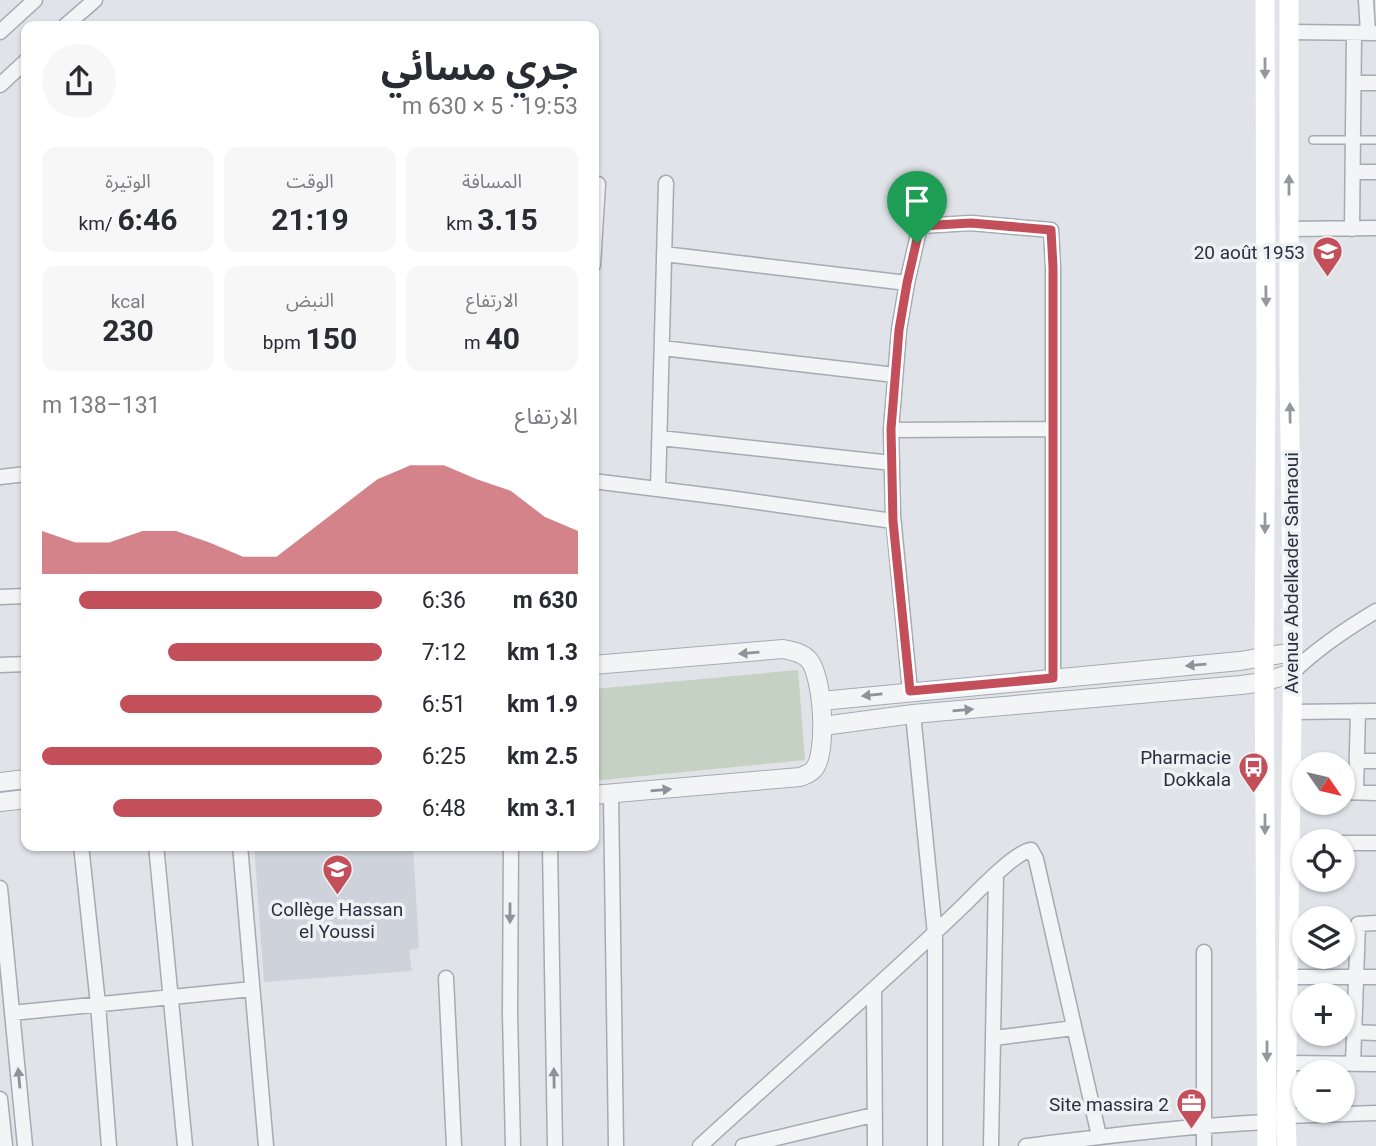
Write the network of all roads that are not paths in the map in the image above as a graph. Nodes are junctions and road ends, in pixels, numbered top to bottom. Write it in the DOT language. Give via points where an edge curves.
graph roads {
  1 [pos="35,0"];
  2 [pos="95,0"];
  3 [pos="1265,0"];
  4 [pos="1289,0"];
  5 [pos="1366,0"];
  6 [pos="71,21"];
  7 [pos="0,32"];
  8 [pos="1289,32"];
  9 [pos="1366,33"];
  10 [pos="21,66"];
  11 [pos="1354,83"];
  12 [pos="1376,83"];
  13 [pos="0,85"];
  14 [pos="1313,140"];
  15 [pos="1376,140"];
  16 [pos="1353,141"];
  17 [pos="1353,172"];
  18 [pos="1376,172"];
  19 [pos="666,183"];
  20 [pos="1376,228"];
  21 [pos="1289,229"];
  22 [pos="1352,229"];
  23 [pos="664,254"];
  24 [pos="907,283"];
  25 [pos="662,348"];
  26 [pos="895,375"];
  27 [pos="891,429"];
  28 [pos="1053,429"];
  29 [pos="660,438"];
  30 [pos="892,463"];
  31 [pos="21,475"];
  32 [pos="0,477"];
  33 [pos="599,482"];
  34 [pos="658,489"];
  35 [pos="893,521"];
  36 [pos="21,596"];
  37 [pos="0,597"];
  38 [pos="1376,611"];
  39 [pos="1302,653"];
  40 [pos="1264,658"];
  41 [pos="21,664"];
  42 [pos="599,664"];
  43 [pos="0,665"];
  44 [pos="1292,673"];
  45 [pos="1053,678"];
  46 [pos="1264,682"];
  47 [pos="910,691"];
  48 [pos="821,701"];
  49 [pos="1358,711"];
  50 [pos="1376,711"];
  51 [pos="1292,712"];
  52 [pos="913,714"];
  53 [pos="823,726"];
  54 [pos="1294,752"];
  55 [pos="1357,761"];
  56 [pos="1376,761"];
  57 [pos="1355,769"];
  58 [pos="21,780"];
  59 [pos="0,782"];
  60 [pos="1355,792"];
  61 [pos="1376,793"];
  62 [pos="602,795"];
  63 [pos="21,800"];
  64 [pos="0,802"];
  65 [pos="1355,843"];
  66 [pos="1376,843"];
  67 [pos="82,851"];
  68 [pos="157,851"];
  69 [pos="240,851"];
  70 [pos="511,851"];
  71 [pos="550,851"];
  72 [pos="996,875"];
  73 [pos="0,888"];
  74 [pos="1293,892"];
  75 [pos="1376,923"];
  76 [pos="935,934"];
  77 [pos="1205,953"];
  78 [pos="1287,977"];
  79 [pos="1356,977"];
  80 [pos="1376,977"];
  81 [pos="446,978"];
  82 [pos="252,989"];
  83 [pos="874,990"];
  84 [pos="170,998"];
  85 [pos="98,1004"];
  86 [pos="1355,1004"];
  87 [pos="12,1013"];
  88 [pos="1074,1028"];
  89 [pos="1355,1032"];
  90 [pos="1376,1033"];
  91 [pos="994,1038"];
  92 [pos="1287,1063"];
  93 [pos="1292,1063"];
  94 [pos="1355,1064"];
  95 [pos="1376,1064"];
  96 [pos="0,1099"];
  97 [pos="1376,1113"];
  98 [pos="873,1115"];
  99 [pos="1276,1119"];
  100 [pos="1204,1125"];
  101 [pos="1099,1136"];
  102 [pos="5,1146"];
  103 [pos="25,1146"];
  104 [pos="109,1146"];
  105 [pos="185,1146"];
  106 [pos="266,1146"];
  107 [pos="454,1146"];
  108 [pos="513,1146"];
  109 [pos="555,1146"];
  110 [pos="616,1146"];
  111 [pos="699,1146"];
  112 [pos="743,1146"];
  113 [pos="874,1146"];
  114 [pos="935,1146"];
  115 [pos="991,1146"];
  116 [pos="1026,1146"];
  117 [pos="1204,1146"];
  118 [pos="1267,1146"];
  119 [pos="1287,1146"];
  1 -- 7 [label="street"];
  2 -- 6 [label="street"];
  3 -- 40 [label="main road, Avenue Abdelkader Sahraoui, one-way"];
  4 -- 8 [label="main road, Avenue Abdelkader Sahraoui"];
  5 -- 9 [label="street"];
  8 -- 9 [label="street"];
  21 -- 8 [label="main road, Avenue Abdelkader Sahraoui, one-way"];
  9 -- 11 [label="street"];
  10 -- 13 [label="street"];
  11 -- 12 [label="street"];
  11 -- 16 [label="street"];
  14 -- 16 [label="lane"];
  15 -- 16 [label="lane"];
  16 -- 17 [label="street"];
  17 -- 18 [label="street"];
  17 -- 22 [label="street"];
  19 -- 23 [label="street"];
  20 -- 22 [label="street"];
  21 -- 22 [label="street"];
  39 -- 21 [label="main road, Avenue Abdelkader Sahraoui, one-way"];
  23 -- 24 [label="street"];
  23 -- 25 [label="street"];
  24 -- 26 [label="street"];
  24 -- 28 [label="street" via="920,226 971,223 1051,230"];
  25 -- 26 [label="street"];
  25 -- 29 [label="street"];
  26 -- 27 [label="street"];
  27 -- 28 [label="street"];
  27 -- 30 [label="street"];
  28 -- 45 [label="street"];
  29 -- 30 [label="street"];
  29 -- 34 [label="street"];
  30 -- 35 [label="street"];
  31 -- 32 [label="street"];
  33 -- 34 [label="street"];
  34 -- 35 [label="street"];
  35 -- 47 [label="street"];
  36 -- 37 [label="street"];
  38 -- 39 [label="street"];
  39 -- 40 [label="street"];
  39 -- 44 [label="main road, Avenue Abdelkader Sahraoui"];
  40 -- 45 [label="street, one-way"];
  40 -- 46 [label="main road, Avenue Abdelkader Sahraoui"];
  41 -- 43 [label="street"];
  48 -- 42 [label="street, one-way" via="812,664 797,652 783,649"];
  44 -- 46 [label="street"];
  44 -- 51 [label="main road, Avenue Abdelkader Sahraoui"];
  45 -- 47 [label="street"];
  52 -- 46 [label="street, one-way"];
  46 -- 99 [label="main road, Avenue Abdelkader Sahraoui, one-way"];
  47 -- 48 [label="street, one-way"];
  48 -- 53 [label="street"];
  49 -- 50 [label="street"];
  49 -- 51 [label="street"];
  49 -- 55 [label="street"];
  51 -- 54 [label="main road, Avenue Abdelkader Sahraoui"];
  52 -- 53 [label="street"];
  52 -- 76 [label="street"];
  62 -- 53 [label="street, one-way" via="800,777 815,769"];
  55 -- 56 [label="street"];
  55 -- 57 [label="street"];
  58 -- 59 [label="street"];
  60 -- 61 [label="street"];
  62 -- 110 [label="street"];
  63 -- 64 [label="street"];
  65 -- 66 [label="street"];
  67 -- 85 [label="street"];
  68 -- 84 [label="street"];
  69 -- 82 [label="street"];
  70 -- 108 [label="street, one-way"];
  109 -- 71 [label="street, one-way"];
  72 -- 76 [label="street"];
  72 -- 88 [label="street" via="1025,850 1033,853"];
  72 -- 91 [label="street"];
  73 -- 87 [label="street"];
  74 -- 78 [label="main road, Avenue Abdelkader Sahraoui"];
  75 -- 79 [label="street" via="1358,924"];
  76 -- 83 [label="street"];
  76 -- 114 [label="street"];
  77 -- 100 [label="street"];
  78 -- 79 [label="street"];
  78 -- 92 [label="main road, Avenue Abdelkader Sahraoui"];
  79 -- 80 [label="street"];
  79 -- 86 [label="street"];
  81 -- 107 [label="street"];
  82 -- 84 [label="street"];
  82 -- 106 [label="street"];
  83 -- 98 [label="street"];
  83 -- 111 [label="street"];
  84 -- 85 [label="street"];
  84 -- 105 [label="street"];
  85 -- 87 [label="street"];
  85 -- 104 [label="street"];
  103 -- 87 [label="street, one-way"];
  88 -- 91 [label="street"];
  88 -- 101 [label="street"];
  89 -- 90 [label="street"];
  91 -- 115 [label="street"];
  92 -- 93 [label="street"];
  92 -- 99 [label="main road, Avenue Abdelkader Sahraoui"];
  94 -- 95 [label="street"];
  96 -- 102 [label="street"];
  97 -- 99 [label="street"];
  98 -- 112 [label="street"];
  98 -- 113 [label="street"];
  99 -- 100 [label="street"];
  99 -- 118 [label="main road, Avenue Abdelkader Sahraoui"];
  99 -- 119 [label="main road, Avenue Abdelkader Sahraoui"];
  100 -- 101 [label="street"];
  100 -- 117 [label="street"];
  101 -- 116 [label="street"];
}
